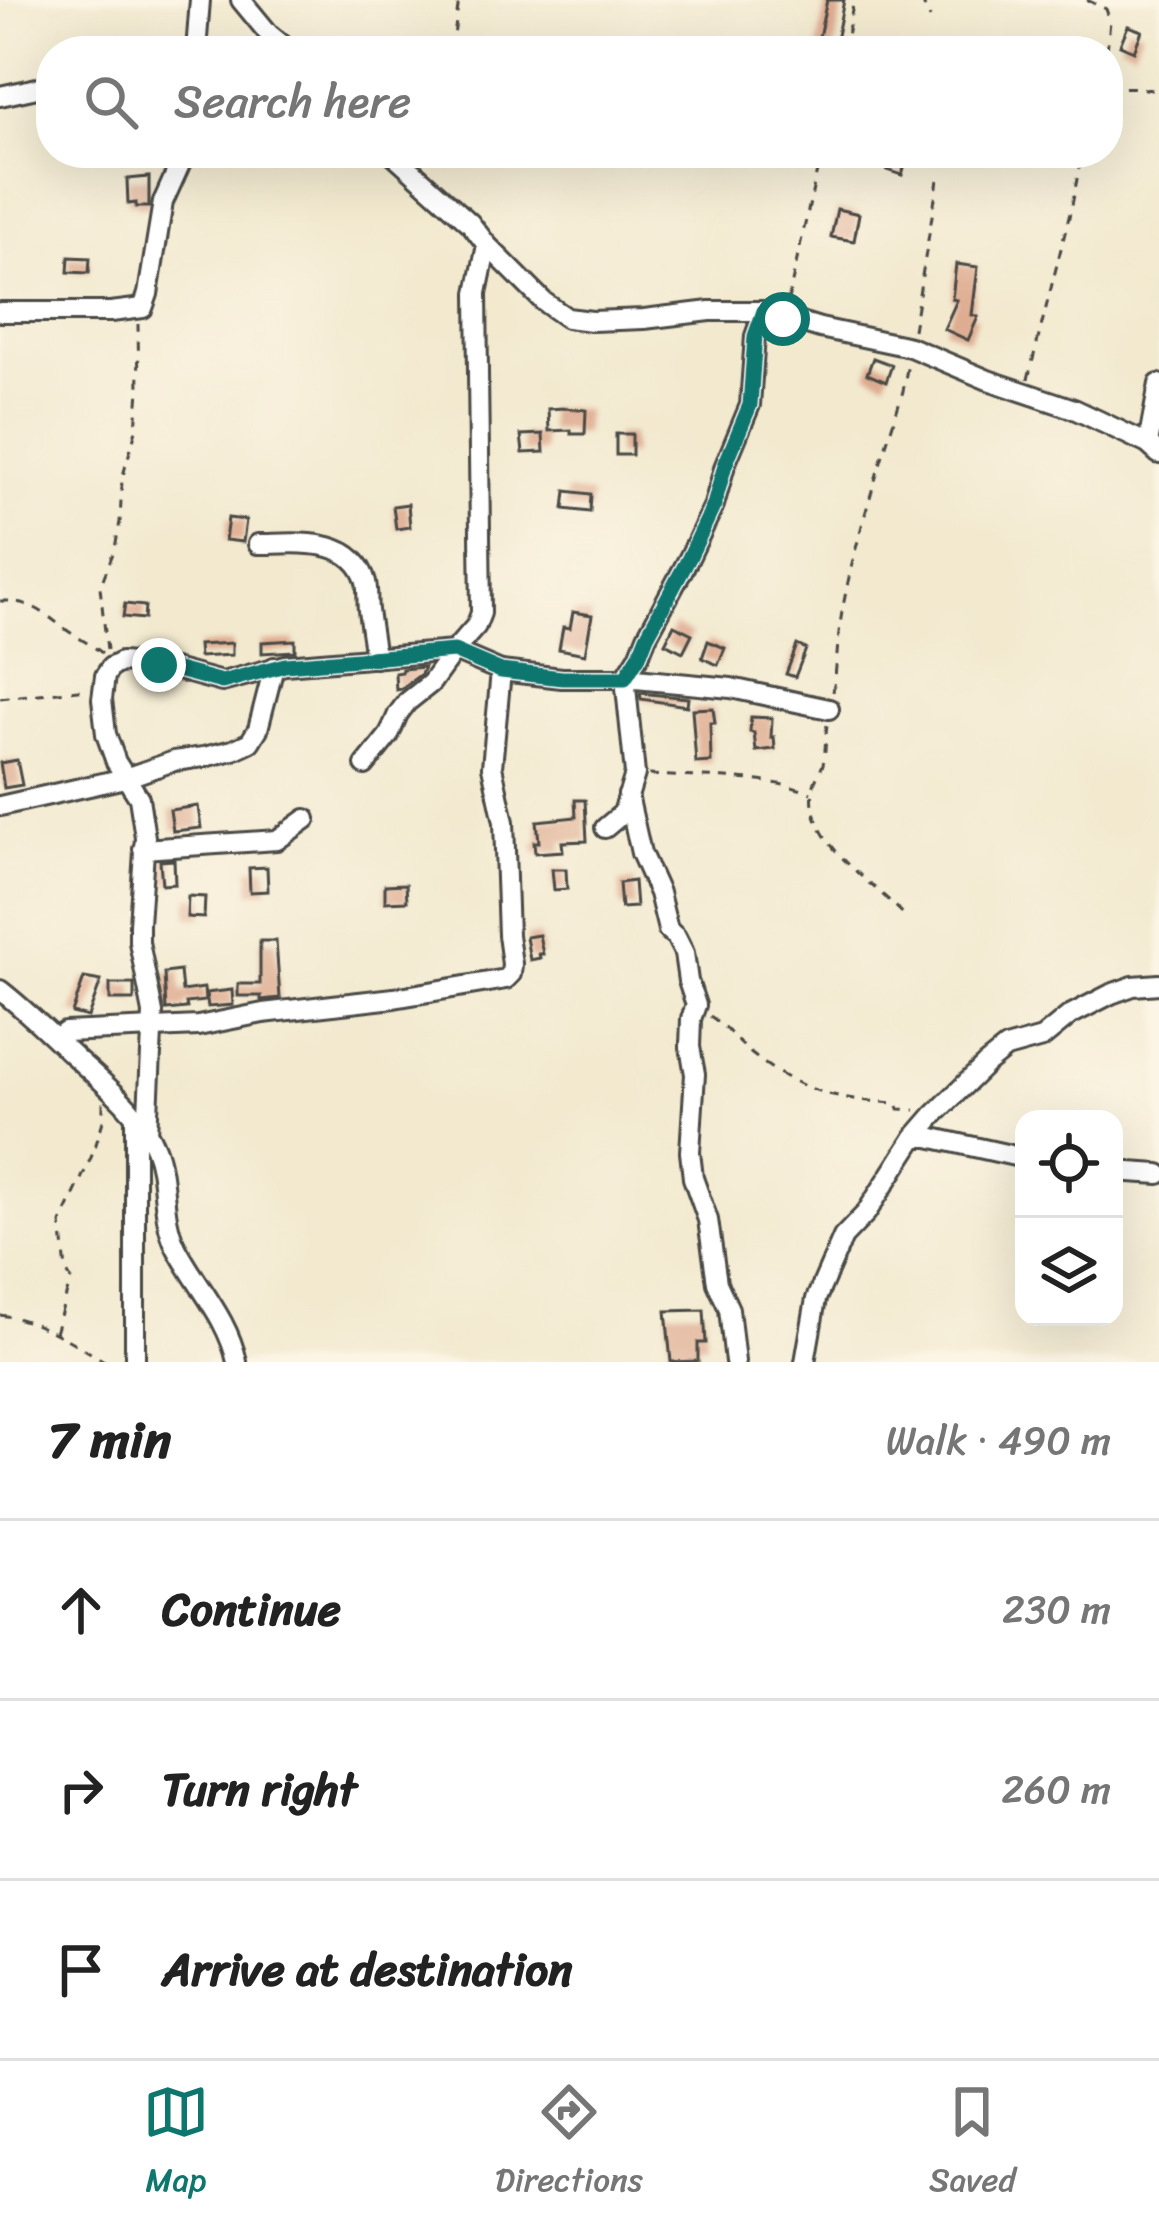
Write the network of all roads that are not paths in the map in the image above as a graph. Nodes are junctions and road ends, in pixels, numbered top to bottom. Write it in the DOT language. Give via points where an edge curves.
graph roads {
  1 [pos="200,0"];
  2 [pos="241,0"];
  3 [pos="197,36"];
  4 [pos="271,36"];
  5 [pos="36,89"];
  6 [pos="0,97"];
  7 [pos="178,168"];
  8 [pos="409,168"];
  9 [pos="487,245"];
  10 [pos="764,311"];
  11 [pos="0,312"];
  12 [pos="1159,384"];
  13 [pos="1153,449"];
  14 [pos="258,544"];
  15 [pos="454,651"];
  16 [pos="375,658"];
  17 [pos="274,667"];
  18 [pos="501,671"];
  19 [pos="625,678"];
  20 [pos="829,709"];
  21 [pos="365,765"];
  22 [pos="125,778"];
  23 [pos="628,795"];
  24 [pos="0,806"];
  25 [pos="306,819"];
  26 [pos="604,829"];
  27 [pos="143,849"];
  28 [pos="1159,984"];
  29 [pos="0,989"];
  30 [pos="151,1027"];
  31 [pos="56,1039"];
  32 [pos="141,1126"];
  33 [pos="915,1137"];
  34 [pos="1015,1156"];
  35 [pos="1123,1172"];
  36 [pos="1159,1174"];
  37 [pos="135,1362"];
  38 [pos="237,1362"];
  39 [pos="735,1362"];
  40 [pos="805,1362"];
  1 -- 3 [label="street"];
  2 -- 4 [label="street"];
  5 -- 6 [label="street"];
  7 -- 11 [label="street" via="163,202 143,308"];
  8 -- 9 [label="street"];
  9 -- 10 [label="street" via="567,318"];
  9 -- 15 [label="street" via="477,293 481,613"];
  10 -- 13 [label="street" via="910,347 1074,409"];
  10 -- 19 [label="street" via="750,405 714,505"];
  12 -- 13 [label="street"];
  14 -- 16 [label="street" via="318,544 359,566"];
  15 -- 16 [label="street"];
  15 -- 18 [label="street"];
  15 -- 21 [label="street"];
  16 -- 17 [label="street"];
  17 -- 22 [label="street" via="250,742"];
  17 -- 22 [label="street" via="222,682 159,665 111,667 102,699 106,734"];
  18 -- 19 [label="street"];
  18 -- 30 [label="street" via="492,767 502,807 512,974 394,998"];
  19 -- 20 [label="street" via="731,688"];
  19 -- 23 [label="street" via="635,774"];
  22 -- 24 [label="street"];
  22 -- 27 [label="street" via="139,798"];
  23 -- 26 [label="street"];
  23 -- 39 [label="street" via="696,1005 693,1178"];
  25 -- 27 [label="street" via="277,841"];
  27 -- 30 [label="street" via="139,942"];
  28 -- 33 [label="street" via="1111,994 1042,1038 1006,1048"];
  29 -- 31 [label="street"];
  30 -- 31 [label="street"];
  30 -- 32 [label="street"];
  31 -- 32 [label="street"];
  32 -- 37 [label="street"];
  32 -- 38 [label="street" via="159,1160 169,1231"];
  33 -- 34 [label="street"];
  33 -- 40 [label="street" via="843,1237 817,1299"];
  35 -- 36 [label="street"];
}
